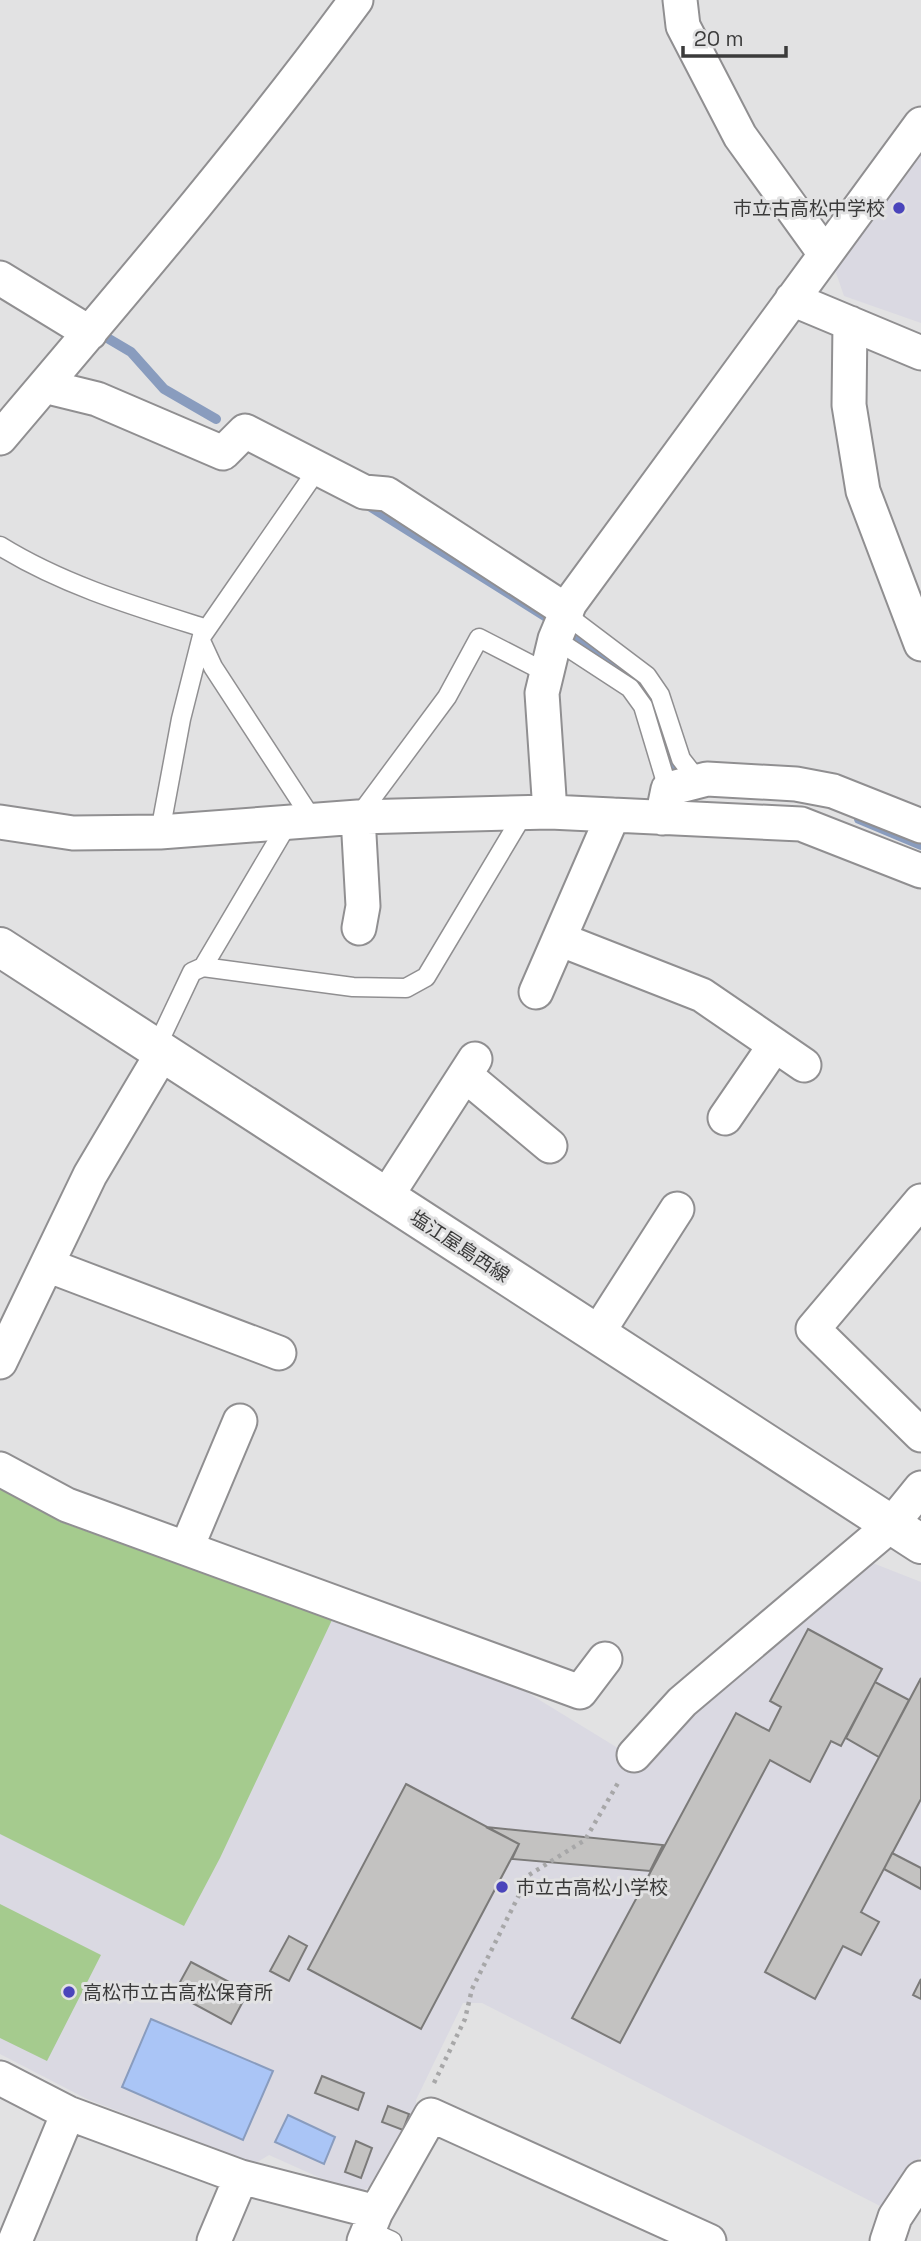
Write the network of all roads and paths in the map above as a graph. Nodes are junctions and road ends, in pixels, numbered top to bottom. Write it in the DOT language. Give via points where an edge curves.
graph roads {
  1 [pos="356,0"];
  2 [pos="680,0"];
  3 [pos="921,124"];
  4 [pos="825,254"];
  5 [pos="0,278"];
  6 [pos="792,299"];
  7 [pos="850,323"];
  8 [pos="90,334"];
  9 [pos="921,353"];
  10 [pos="44,386"];
  11 [pos="0,438"];
  12 [pos="319,467"];
  13 [pos="0,546"];
  14 [pos="562,621"];
  15 [pos="201,638"];
  16 [pos="921,644"];
  17 [pos="547,673"];
  18 [pos="676,794"];
  19 [pos="537,812"];
  20 [pos="612,815"];
  21 [pos="358,817"];
  22 [pos="0,821"];
  23 [pos="300,823"];
  24 [pos="921,826"];
  25 [pos="160,832"];
  26 [pos="921,871"];
  27 [pos="359,928"];
  28 [pos="559,939"];
  29 [pos="0,947"];
  30 [pos="204,967"];
  31 [pos="536,992"];
  32 [pos="775,1045"];
  33 [pos="159,1050"];
  34 [pos="804,1065"];
  35 [pos="725,1118"];
  36 [pos="550,1146"];
  37 [pos="386,1197"];
  38 [pos="921,1201"];
  39 [pos="677,1209"];
  40 [pos="47,1265"];
  41 [pos="597,1334"];
  42 [pos="279,1353"];
  43 [pos="0,1362"];
  44 [pos="240,1421"];
  45 [pos="921,1435"];
  46 [pos="0,1469"];
  47 [pos="921,1488"];
  48 [pos="906,1535"];
  49 [pos="187,1547"];
  50 [pos="606,1659"];
  51 [pos="634,1755"];
  52 [pos="0,2078"];
  53 [pos="68,2113"];
  54 [pos="431,2115"];
  55 [pos="241,2177"];
  56 [pos="921,2178"];
  57 [pos="375,2231"];
  58 [pos="0,2235"];
  59 [pos="13,2241"];
  60 [pos="214,2241"];
  61 [pos="709,2241"];
  62 [pos="887,2241"];
  1 -- 8 [label="street" via="296,82"];
  2 -- 4 [label="street" via="682,26 740,136"];
  3 -- 4 [label="street"];
  4 -- 6 [label="street"];
  5 -- 8 [label="street"];
  6 -- 7 [label="street"];
  6 -- 14 [label="street"];
  7 -- 9 [label="street"];
  7 -- 16 [label="street" via="849,405 863,491"];
  8 -- 10 [label="street"];
  10 -- 11 [label="street"];
  10 -- 12 [label="street" via="97,400 223,453 245,431"];
  12 -- 14 [label="street" via="364,492 387,494"];
  12 -- 15 [label="lane"];
  13 -- 15 [label="lane" via="34,567 204,628"];
  14 -- 17 [label="street"];
  14 -- 18 [label="lane" via="643,706"];
  14 -- 18 [label="lane" via="647,676 660,695 681,759"];
  15 -- 23 [label="lane"];
  15 -- 25 [label="lane"];
  17 -- 19 [label="street" via="542,693"];
  17 -- 21 [label="lane" via="478,638 447,697"];
  18 -- 20 [label="street"];
  18 -- 24 [label="street" via="707,779 796,784 832,791"];
  18 -- 26 [label="street" via="801,824"];
  19 -- 20 [label="street"];
  19 -- 21 [label="street"];
  19 -- 30 [label="lane" via="426,976 406,988 353,987"];
  20 -- 28 [label="street"];
  21 -- 23 [label="street"];
  21 -- 27 [label="street" via="363,906"];
  22 -- 25 [label="street" via="73,833"];
  23 -- 25 [label="street"];
  23 -- 30 [label="lane"];
  28 -- 31 [label="street"];
  28 -- 32 [label="street" via="702,995"];
  29 -- 33 [label="main road, 塩江屋島西線"];
  30 -- 33 [label="lane" via="192,972"];
  32 -- 34 [label="street"];
  32 -- 35 [label="street"];
  33 -- 37 [label="main road, 塩江屋島西線"];
  33 -- 40 [label="street"];
  36 -- 37 [label="street" via="470,1067"];
  37 -- 41 [label="main road, 塩江屋島西線"];
  38 -- 45 [label="street" via="814,1329"];
  39 -- 41 [label="street"];
  40 -- 42 [label="street"];
  40 -- 43 [label="street"];
  41 -- 48 [label="main road, 塩江屋島西線"];
  44 -- 49 [label="street"];
  46 -- 49 [label="street" via="68,1505"];
  47 -- 48 [label="street"];
  48 -- 51 [label="street" via="682,1702"];
  49 -- 50 [label="street" via="580,1692"];
  51 -- 54 [label="path" via="585,1840 529,1875 472,1989 465,2019 425,2102"];
  52 -- 53 [label="street"];
  53 -- 55 [label="street"];
  53 -- 59 [label="street"];
  54 -- 57 [label="street"];
  54 -- 61 [label="street"];
  55 -- 57 [label="street"];
  55 -- 60 [label="street"];
  56 -- 62 [label="street" via="895,2217"];
  58 -- 59 [label="street"];
}
